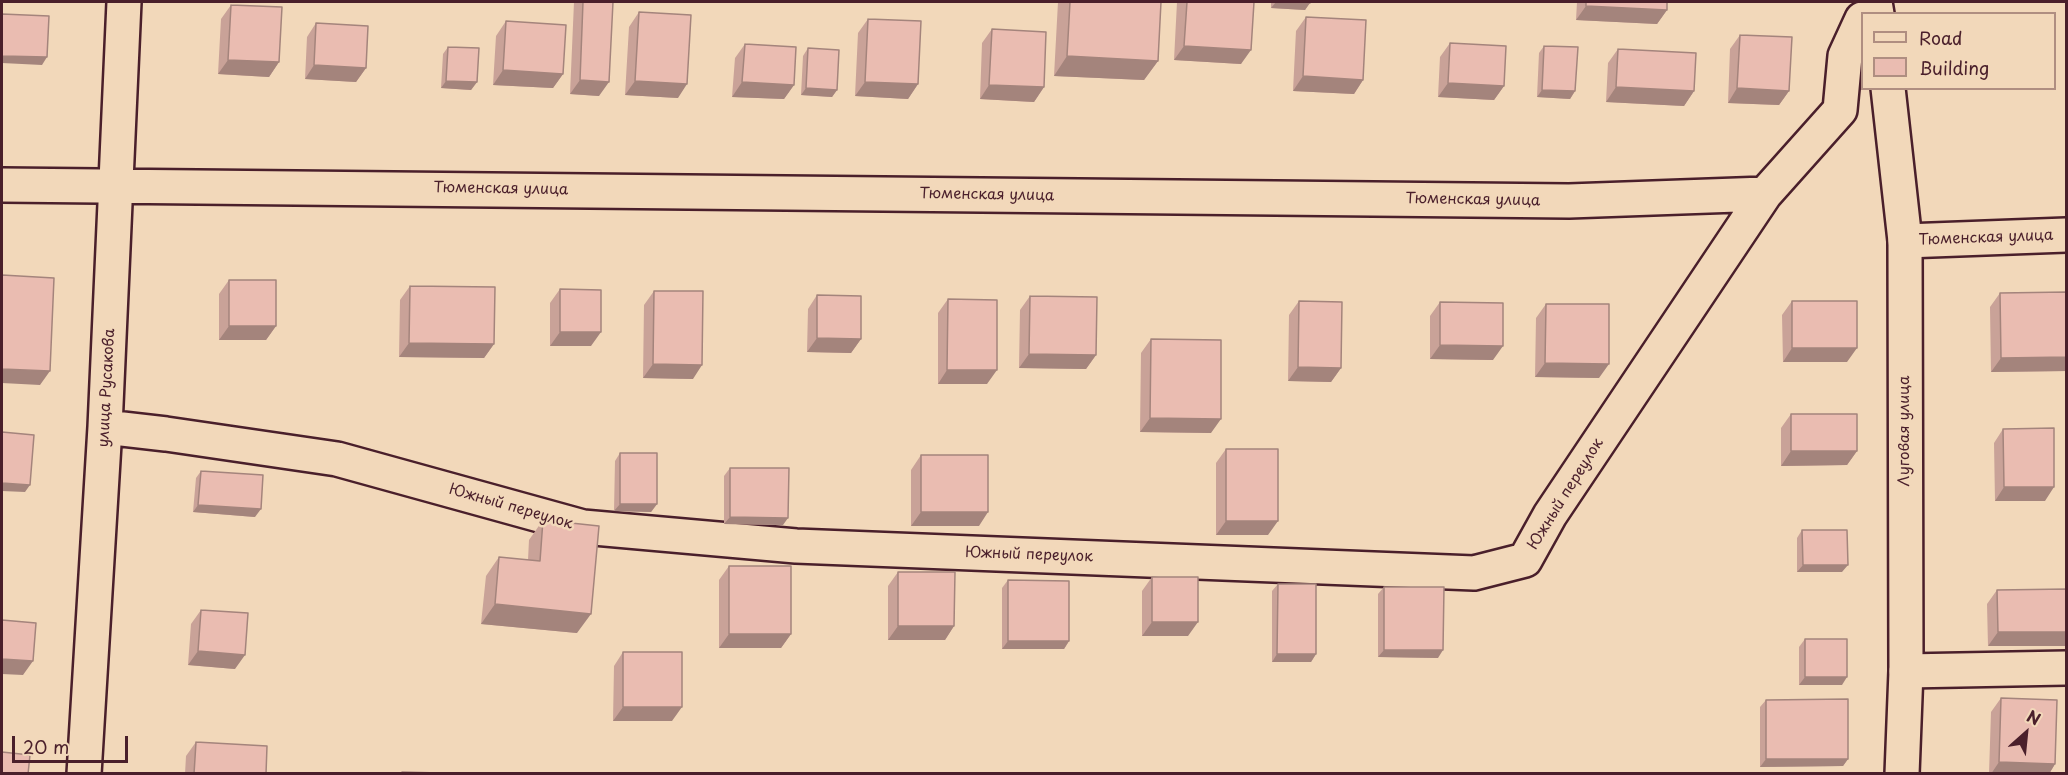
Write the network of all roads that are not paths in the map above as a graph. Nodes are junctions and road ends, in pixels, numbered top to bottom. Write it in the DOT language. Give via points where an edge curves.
graph roads {
  1 [pos="124,2"];
  2 [pos="1861,23"];
  3 [pos="1888,90"];
  4 [pos="2,185"];
  5 [pos="115,185"];
  6 [pos="1765,194"];
  7 [pos="2067,235"];
  8 [pos="1905,241"];
  9 [pos="105,427"];
  10 [pos="2067,668"];
  11 [pos="1906,671"];
  12 [pos="84,774"];
  13 [pos="1902,774"];
  1 -- 5 [label="street, улица Русакова"];
  2 -- 6 [label="street" via="1845,56 1840,110"];
  3 -- 8 [label="street, Луговая улица"];
  4 -- 5 [label="street, Тюменская улица"];
  5 -- 6 [label="street, Тюменская улица" via="1569,201"];
  5 -- 9 [label="street, улица Русакова"];
  6 -- 9 [label="street, Южный переулок" via="1550,515 1525,560 1474,573 796,546 583,527 337,459"];
  7 -- 8 [label="street, Тюменская улица"];
  8 -- 11 [label="street, Луговая улица"];
  9 -- 12 [label="street, улица Русакова"];
  10 -- 11 [label="street"];
  11 -- 13 [label="street, Луговая улица"];
}
